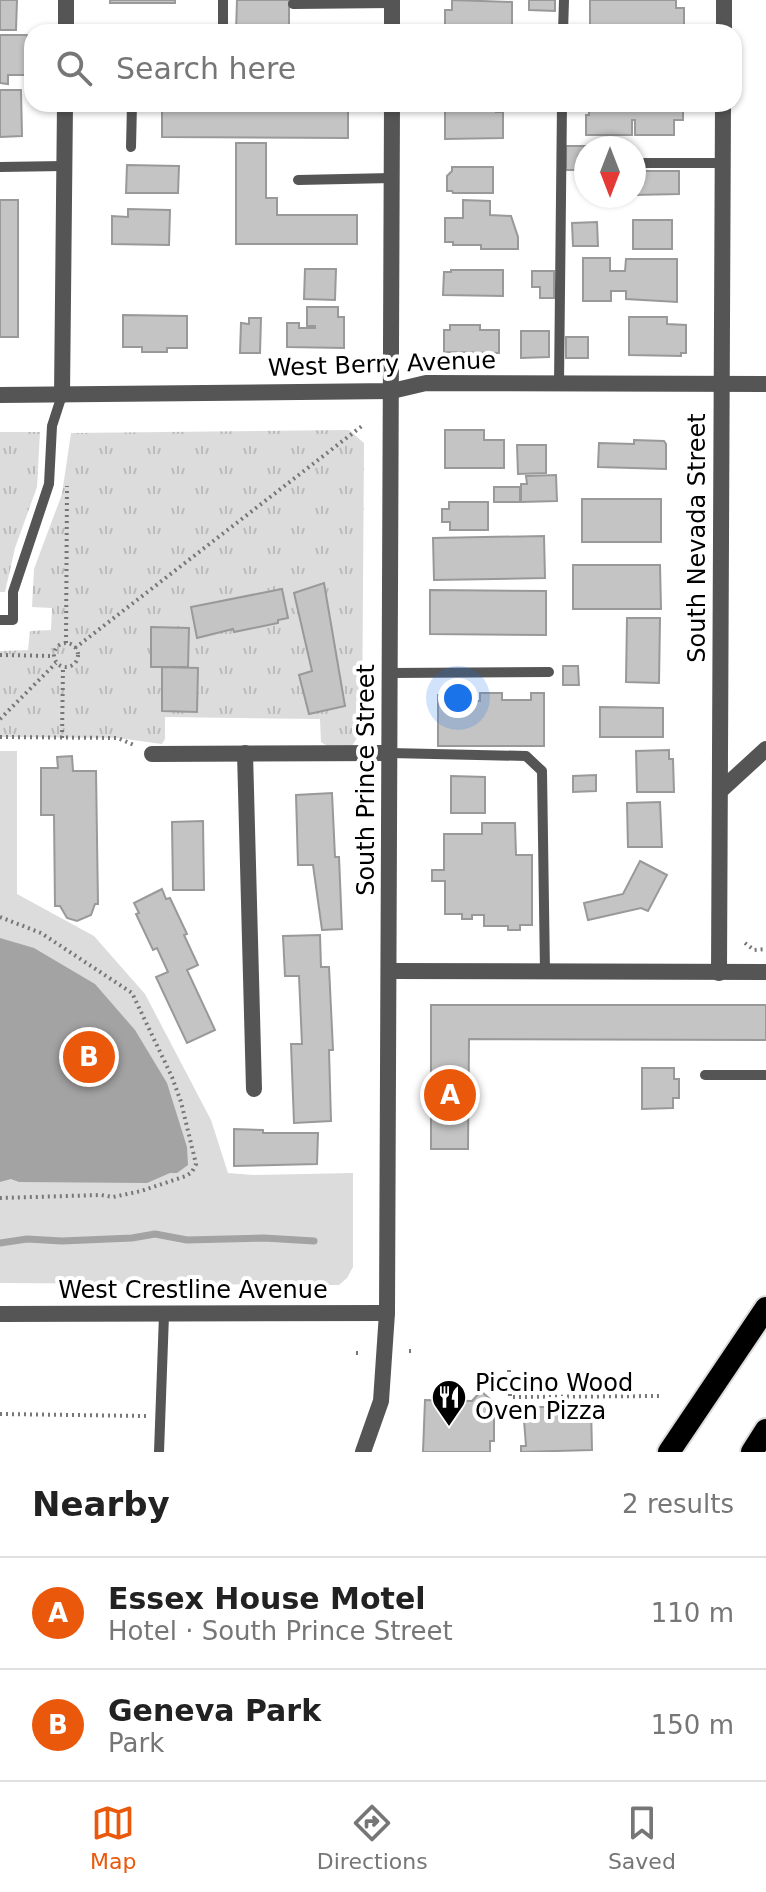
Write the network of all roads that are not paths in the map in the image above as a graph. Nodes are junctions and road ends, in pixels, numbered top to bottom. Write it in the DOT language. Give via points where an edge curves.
graph roads {
  1 [pos="66,0"];
  2 [pos="223,0"];
  3 [pos="564,0"];
  4 [pos="724,0"];
  5 [pos="392,2"];
  6 [pos="293,4"];
  7 [pos="66,24"];
  8 [pos="223,24"];
  9 [pos="392,24"];
  10 [pos="563,24"];
  11 [pos="724,24"];
  12 [pos="65,112"];
  13 [pos="132,112"];
  14 [pos="392,112"];
  15 [pos="562,112"];
  16 [pos="723,112"];
  17 [pos="131,147"];
  18 [pos="646,163"];
  19 [pos="723,163"];
  20 [pos="64,166"];
  21 [pos="0,167"];
  22 [pos="392,178"];
  23 [pos="298,180"];
  24 [pos="559,384"];
  25 [pos="722,384"];
  26 [pos="766,384"];
  27 [pos="392,391"];
  28 [pos="0,395"];
  29 [pos="62,395"];
  30 [pos="0,620"];
  31 [pos="549,672"];
  32 [pos="391,673"];
  33 [pos="766,749"];
  34 [pos="245,753"];
  35 [pos="390,753"];
  36 [pos="152,754"];
  37 [pos="720,791"];
  38 [pos="389,971"];
  39 [pos="545,972"];
  40 [pos="766,972"];
  41 [pos="719,973"];
  42 [pos="705,1075"];
  43 [pos="766,1075"];
  44 [pos="254,1089"];
  45 [pos="766,1308"];
  46 [pos="387,1313"];
  47 [pos="0,1314"];
  48 [pos="164,1315"];
  49 [pos="766,1430"];
  50 [pos="159,1452"];
  51 [pos="363,1452"];
  52 [pos="669,1452"];
  53 [pos="752,1452"];
  1 -- 7 [label="street"];
  2 -- 8 [label="lane"];
  3 -- 10 [label="lane"];
  4 -- 11 [label="street"];
  5 -- 6 [label="lane"];
  5 -- 9 [label="street"];
  12 -- 20 [label="street"];
  13 -- 17 [label="lane"];
  14 -- 22 [label="street, South Prince Street"];
  15 -- 24 [label="lane"];
  16 -- 19 [label="street, South Nevada Street"];
  18 -- 19 [label="lane"];
  19 -- 25 [label="street, South Nevada Street"];
  20 -- 21 [label="lane"];
  20 -- 29 [label="street"];
  22 -- 23 [label="lane"];
  22 -- 27 [label="street, South Prince Street"];
  24 -- 25 [label="street, West Berry Avenue"];
  24 -- 27 [label="street, West Berry Avenue" via="426,383"];
  25 -- 26 [label="street, West Berry Avenue"];
  25 -- 37 [label="street, South Nevada Street"];
  27 -- 29 [label="street, West Berry Avenue"];
  27 -- 32 [label="street, South Prince Street"];
  28 -- 29 [label="street, West Berry Avenue"];
  29 -- 30 [label="lane" via="52,426 49,484 13,592 13,620"];
  31 -- 32 [label="lane"];
  32 -- 35 [label="street, South Prince Street"];
  33 -- 37 [label="street"];
  34 -- 35 [label="street"];
  34 -- 36 [label="street"];
  34 -- 44 [label="street"];
  35 -- 38 [label="street, South Prince Street"];
  35 -- 39 [label="lane" via="526,756 542,771"];
  37 -- 41 [label="street, South Nevada Street"];
  38 -- 39 [label="street"];
  38 -- 46 [label="street, South Prince Street"];
  39 -- 41 [label="street"];
  40 -- 41 [label="street"];
  42 -- 43 [label="lane"];
  45 -- 52 [label="highway"];
  46 -- 48 [label="street, West Crestline Avenue"];
  46 -- 51 [label="street, South Prince Street" via="381,1401"];
  47 -- 48 [label="street, West Crestline Avenue"];
  48 -- 50 [label="lane"];
  49 -- 53 [label="highway"];
}
